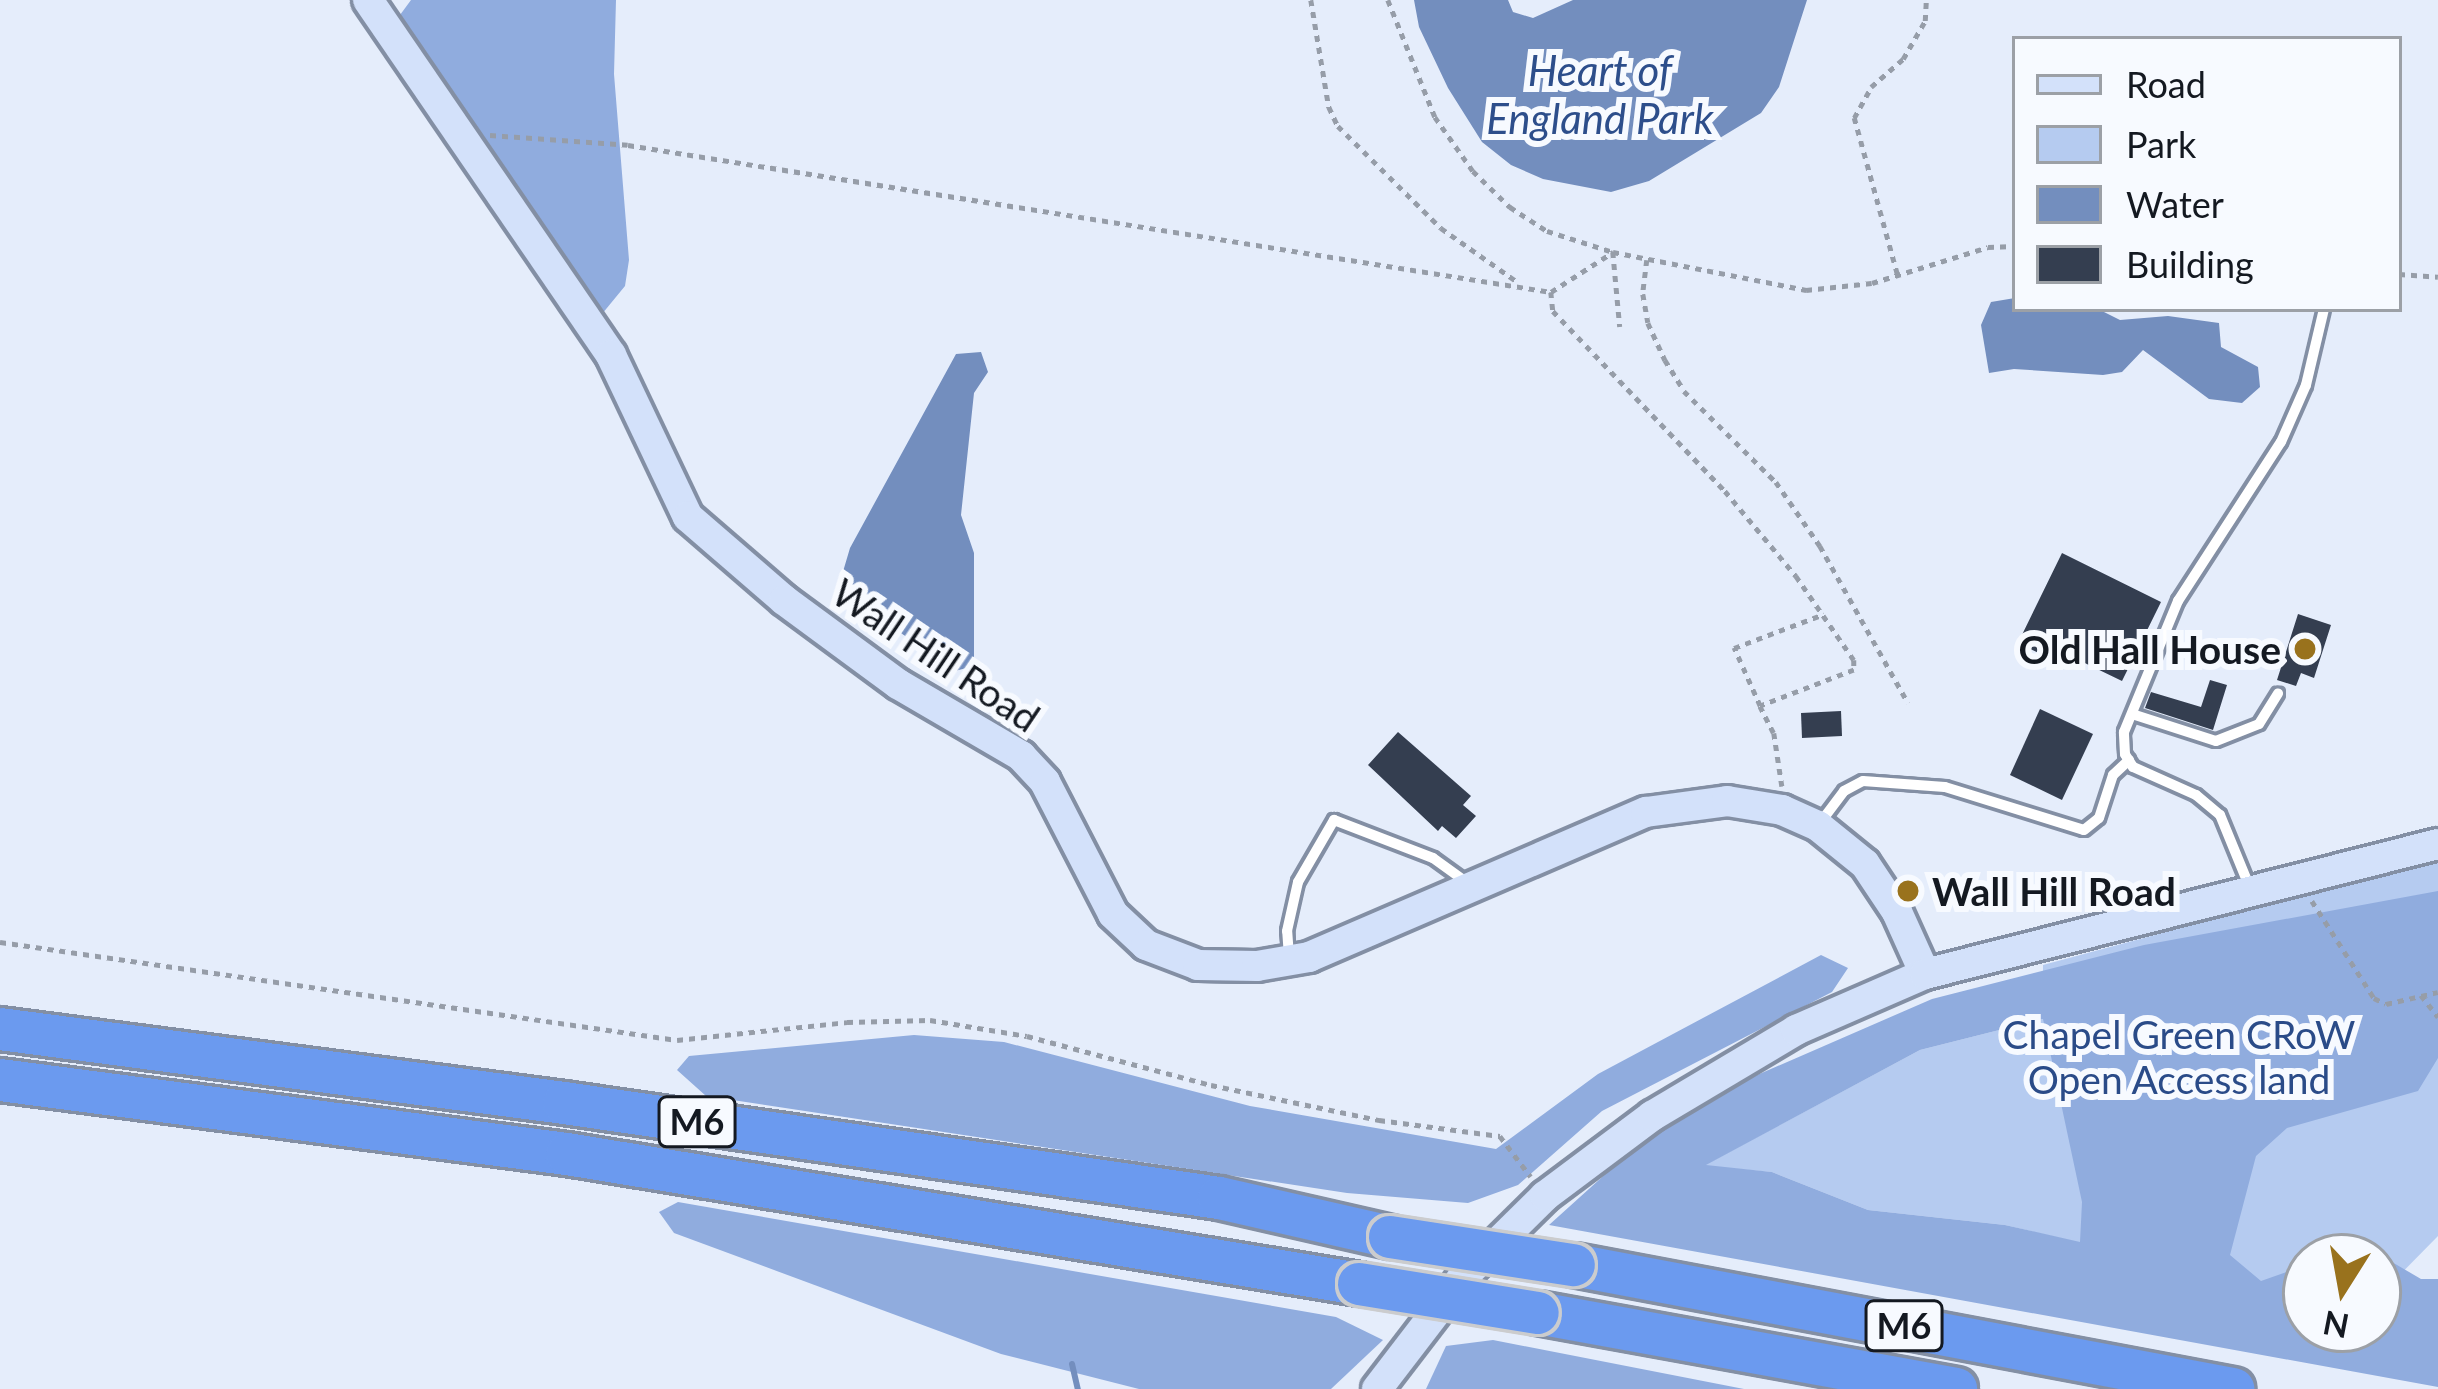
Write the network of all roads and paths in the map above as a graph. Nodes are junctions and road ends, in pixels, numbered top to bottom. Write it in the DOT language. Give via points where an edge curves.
graph roads {
  1 [pos="368,0"];
  2 [pos="1310,0"];
  3 [pos="1388,0"];
  4 [pos="1926,0"];
  5 [pos="454,133"];
  6 [pos="2012,245"];
  7 [pos="1613,252"];
  8 [pos="1647,260"];
  9 [pos="1898,274"];
  10 [pos="2402,274"];
  11 [pos="2438,277"];
  12 [pos="1519,284"];
  13 [pos="1551,292"];
  14 [pos="2323,312"];
  15 [pos="1620,327"];
  16 [pos="1824,614"];
  17 [pos="2278,694"];
  18 [pos="1908,703"];
  19 [pos="1760,706"];
  20 [pos="2132,713"];
  21 [pos="2129,760"];
  22 [pos="1781,809"];
  23 [pos="1818,826"];
  24 [pos="2438,844"];
  25 [pos="2300,881"];
  26 [pos="1470,885"];
  27 [pos="2251,892"];
  28 [pos="0,942"];
  29 [pos="1289,960"];
  30 [pos="1925,974"];
  31 [pos="2438,992"];
  32 [pos="2422,995"];
  33 [pos="2438,1017"];
  34 [pos="0,1029"];
  35 [pos="0,1080"];
  36 [pos="1545,1196"];
  37 [pos="1377,1389"];
  38 [pos="1956,1389"];
  39 [pos="2233,1389"];
  1 -- 5 [label="street, Wall Hill Road"];
  2 -- 12 [label="path" via="1338,126 1441,228"];
  3 -- 7 [label="path" via="1435,117 1473,171 1547,231"];
  4 -- 9 [label="path" via="1925,21 1903,59 1871,87 1854,118"];
  5 -- 12 [label="path" via="628,145"];
  5 -- 29 [label="street, Wall Hill Road" via="611,355 688,517 898,684 1021,756 1045,782 1113,914 1146,945 1198,965"];
  6 -- 9 [label="path"];
  7 -- 8 [label="path"];
  7 -- 13 [label="path"];
  7 -- 15 [label="path"];
  8 -- 9 [label="path" via="1806,290"];
  8 -- 18 [label="path" via="1642,294 1665,360 1684,391 1776,482"];
  10 -- 11 [label="path"];
  12 -- 13 [label="path"];
  13 -- 16 [label="path" via="1553,311 1725,491"];
  14 -- 20 [label="lane" via="2281,442 2178,601"];
  16 -- 19 [label="path" via="1734,648"];
  16 -- 19 [label="path" via="1854,670"];
  17 -- 20 [label="lane" via="2259,724 2216,741"];
  19 -- 22 [label="path" via="1782,763"];
  20 -- 21 [label="lane" via="2124,732"];
  21 -- 23 [label="lane" via="2113,775 2099,818 2084,830 1945,787 1863,781 1844,791"];
  21 -- 27 [label="lane" via="2221,815"];
  22 -- 23 [label="street, Wall Hill Road"];
  22 -- 26 [label="street, Wall Hill Road" via="1727,801 1646,812"];
  23 -- 30 [label="street, Wall Hill Road" via="1865,864"];
  24 -- 25 [label="street"];
  25 -- 27 [label="street"];
  25 -- 32 [label="path" via="2374,998 2386,1004"];
  26 -- 29 [label="street, Wall Hill Road"];
  26 -- 29 [label="lane" via="1433,858 1334,820 1298,882"];
  27 -- 30 [label="street"];
  28 -- 36 [label="path" via="677,1040 930,1020 1379,1120 1500,1136"];
  30 -- 36 [label="street" via="1796,1030 1652,1116"];
  31 -- 32 [label="path"];
  32 -- 33 [label="path"];
  34 -- 39 [label="highway, M6, bridge" via="1195,1195"];
  35 -- 38 [label="highway, M6, bridge" via="567,1154"];
  36 -- 37 [label="street" via="1463,1277"];
}
